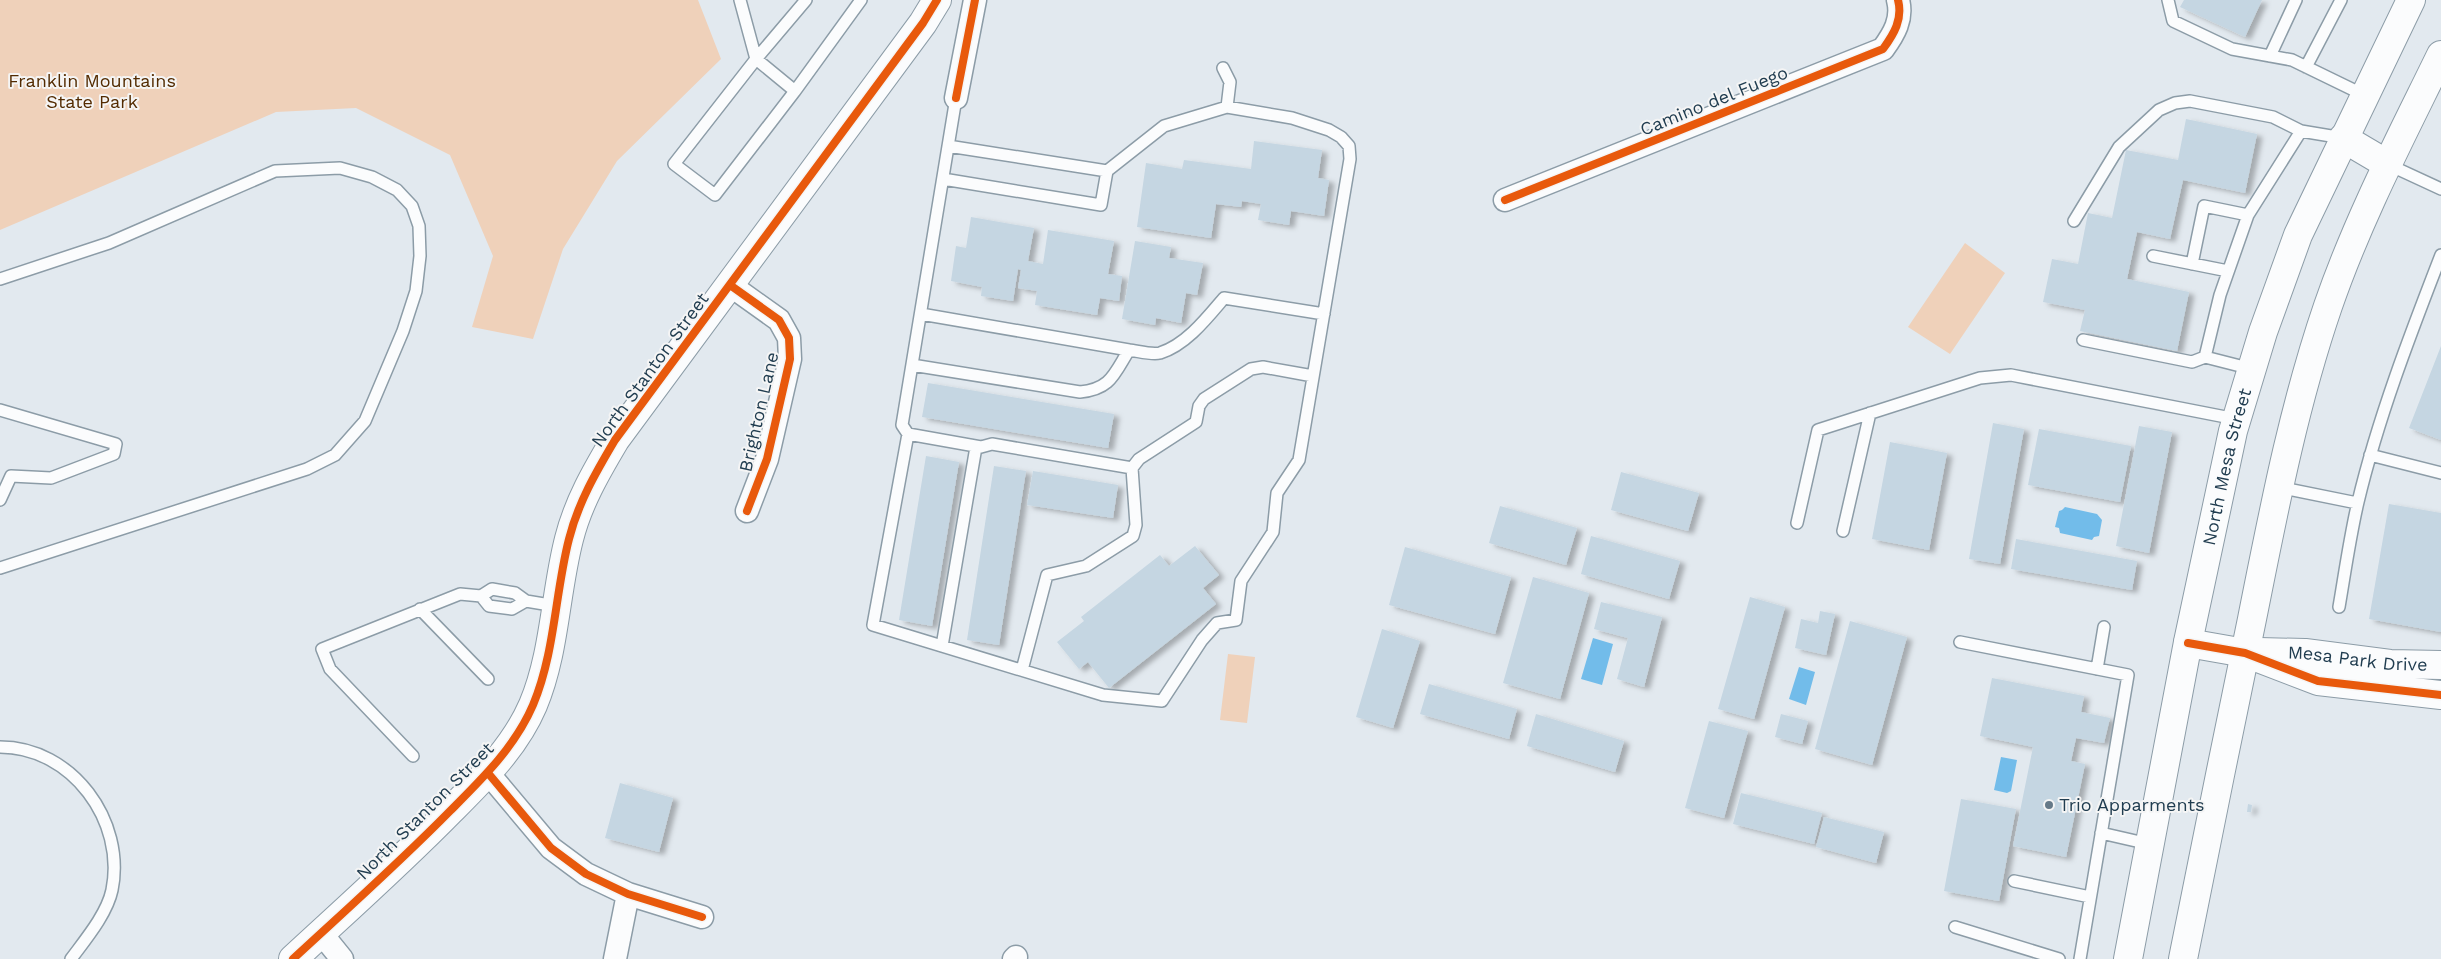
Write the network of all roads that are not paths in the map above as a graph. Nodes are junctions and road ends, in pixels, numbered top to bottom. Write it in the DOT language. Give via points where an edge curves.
graph roads {
  1 [pos="740,0"];
  2 [pos="806,0"];
  3 [pos="861,0"];
  4 [pos="937,0"];
  5 [pos="975,0"];
  6 [pos="1898,0"];
  7 [pos="2168,0"];
  8 [pos="2296,0"];
  9 [pos="2341,0"];
  10 [pos="2411,0"];
  11 [pos="2441,55"];
  12 [pos="2270,56"];
  13 [pos="756,59"];
  14 [pos="2306,67"];
  15 [pos="1223,68"];
  16 [pos="795,91"];
  17 [pos="2364,95"];
  18 [pos="956,98"];
  19 [pos="1226,108"];
  20 [pos="2302,132"];
  21 [pos="2343,138"];
  22 [pos="948,146"];
  23 [pos="2387,164"];
  24 [pos="1107,171"];
  25 [pos="943,179"];
  26 [pos="2441,190"];
  27 [pos="1505,200"];
  28 [pos="2248,215"];
  29 [pos="2074,222"];
  30 [pos="2441,255"];
  31 [pos="2153,256"];
  32 [pos="2192,264"];
  33 [pos="2228,271"];
  34 [pos="0,279"];
  35 [pos="730,285"];
  36 [pos="920,314"];
  37 [pos="1324,314"];
  38 [pos="2084,340"];
  39 [pos="1129,350"];
  40 [pos="2205,357"];
  41 [pos="912,365"];
  42 [pos="2252,369"];
  43 [pos="1314,376"];
  44 [pos="0,410"];
  45 [pos="1870,413"];
  46 [pos="2236,419"];
  47 [pos="908,434"];
  48 [pos="976,447"];
  49 [pos="2370,455"];
  50 [pos="1132,468"];
  51 [pos="0,470"];
  52 [pos="2441,474"];
  53 [pos="11,476"];
  54 [pos="2278,487"];
  55 [pos="0,500"];
  56 [pos="2357,503"];
  57 [pos="747,511"];
  58 [pos="1797,523"];
  59 [pos="1843,531"];
  60 [pos="0,568"];
  61 [pos="480,596"];
  62 [pos="526,601"];
  63 [pos="556,606"];
  64 [pos="2339,607"];
  65 [pos="420,610"];
  66 [pos="2104,627"];
  67 [pos="1960,642"];
  68 [pos="2188,644"];
  69 [pos="942,646"];
  70 [pos="2245,654"];
  71 [pos="2441,665"];
  72 [pos="2097,669"];
  73 [pos="1022,670"];
  74 [pos="488,679"];
  75 [pos="2441,694"];
  76 [pos="0,747"];
  77 [pos="413,756"];
  78 [pos="488,773"];
  79 [pos="2101,833"];
  80 [pos="2149,844"];
  81 [pos="2014,881"];
  82 [pos="628,894"];
  83 [pos="2090,897"];
  84 [pos="702,917"];
  85 [pos="1955,927"];
  86 [pos="321,934"];
  87 [pos="71,959"];
  88 [pos="293,959"];
  89 [pos="342,959"];
  90 [pos="615,959"];
  91 [pos="2059,959"];
  92 [pos="2080,959"];
  93 [pos="2128,959"];
  94 [pos="2183,959"];
  1 -- 13 [label="lane"];
  2 -- 13 [label="lane"];
  3 -- 16 [label="lane"];
  4 -- 35 [label="main road, North Stanton Street"];
  5 -- 18 [label="street"];
  6 -- 27 [label="street, Camino del Fuego" via="1897,30 1883,49"];
  7 -- 12 [label="lane" via="2173,21 2232,49"];
  8 -- 12 [label="lane"];
  9 -- 14 [label="lane"];
  10 -- 17 [label="main road, North Mesa Street"];
  11 -- 23 [label="main road"];
  12 -- 14 [label="lane" via="2292,60"];
  13 -- 16 [label="lane"];
  13 -- 16 [label="lane" via="674,164 715,195"];
  14 -- 17 [label="lane"];
  15 -- 19 [label="lane" via="1230,82"];
  17 -- 21 [label="main road, North Mesa Street"];
  18 -- 22 [label="lane"];
  19 -- 24 [label="lane" via="1164,126"];
  19 -- 37 [label="lane" via="1310,123 1330,130 1349,146 1350,159"];
  20 -- 21 [label="lane"];
  20 -- 28 [label="lane"];
  20 -- 29 [label="lane" via="2273,117 2190,101 2175,102 2159,110 2119,147"];
  21 -- 23 [label="main road"];
  21 -- 42 [label="main road, North Mesa Street" via="2298,235"];
  22 -- 24 [label="lane"];
  22 -- 25 [label="lane"];
  23 -- 26 [label="lane"];
  23 -- 54 [label="main road" via="2328,306 2304,383"];
  24 -- 25 [label="lane" via="1100,205"];
  25 -- 36 [label="lane"];
  28 -- 32 [label="lane" via="2204,206"];
  28 -- 33 [label="lane"];
  30 -- 49 [label="lane"];
  31 -- 32 [label="lane"];
  32 -- 33 [label="lane"];
  33 -- 40 [label="lane"];
  34 -- 60 [label="lane" via="109,243 275,172 340,168 372,177 397,190 412,206 419,226 416,291 403,331 365,421 335,455 307,469"];
  35 -- 57 [label="street, Brighton Lane" via="780,320 790,352 767,459"];
  35 -- 63 [label="main road, North Stanton Street" via="615,440 592,478 569,539"];
  36 -- 39 [label="lane"];
  36 -- 41 [label="lane"];
  37 -- 39 [label="lane" via="1224,298 1176,345 1158,354"];
  37 -- 43 [label="lane"];
  38 -- 40 [label="lane" via="2192,362"];
  39 -- 41 [label="lane" via="1109,383 1096,391 1080,392"];
  40 -- 42 [label="lane"];
  41 -- 47 [label="lane" via="902,425"];
  42 -- 46 [label="main road, North Mesa Street"];
  43 -- 50 [label="lane" via="1262,367 1251,369 1204,399 1196,422 1139,459"];
  43 -- 73 [label="lane" via="1299,460 1277,493 1273,532 1241,581 1236,620 1217,623 1202,640 1162,702 1103,695"];
  44 -- 53 [label="lane" via="116,444 114,454 51,478"];
  45 -- 46 [label="lane" via="1980,378 2011,375"];
  45 -- 58 [label="lane" via="1818,430"];
  45 -- 59 [label="lane"];
  46 -- 68 [label="main road, North Mesa Street"];
  47 -- 48 [label="lane"];
  47 -- 69 [label="lane" via="873,625"];
  48 -- 50 [label="lane" via="992,444"];
  48 -- 69 [label="lane"];
  49 -- 52 [label="lane"];
  49 -- 56 [label="lane"];
  50 -- 73 [label="lane" via="1136,525 1133,536 1086,566 1047,575"];
  51 -- 53 [label="lane"];
  53 -- 55 [label="lane"];
  54 -- 56 [label="lane"];
  54 -- 70 [label="main road"];
  56 -- 64 [label="lane"];
  61 -- 62 [label="lane" via="492,589 515,593"];
  61 -- 62 [label="lane" via="489,606 512,609"];
  61 -- 65 [label="lane" via="460,594"];
  62 -- 63 [label="lane"];
  63 -- 78 [label="main road, North Stanton Street" via="547,661 533,705 514,741"];
  65 -- 74 [label="lane"];
  65 -- 77 [label="lane" via="322,649 330,669"];
  66 -- 72 [label="lane"];
  67 -- 72 [label="lane"];
  68 -- 70 [label="main road, Mesa Park Drive"];
  68 -- 80 [label="main road, North Mesa Street"];
  69 -- 73 [label="lane"];
  70 -- 71 [label="main road, Mesa Park Drive" via="2275,651 2390,664"];
  70 -- 75 [label="main road, Mesa Park Drive" via="2318,680"];
  70 -- 94 [label="main road"];
  72 -- 79 [label="lane" via="2128,675"];
  76 -- 87 [label="lane" via="40,753 70,772 102,811 115,853 112,891 94,929"];
  78 -- 82 [label="street" via="552,848 586,874"];
  78 -- 86 [label="main road, North Stanton Street"];
  79 -- 80 [label="lane"];
  79 -- 83 [label="lane"];
  80 -- 93 [label="main road, North Mesa Street"];
  81 -- 83 [label="lane"];
  82 -- 84 [label="street"];
  82 -- 90 [label="street"];
  83 -- 92 [label="lane"];
  85 -- 91 [label="lane"];
  86 -- 88 [label="main road, North Stanton Street"];
  86 -- 89 [label="street"];
}
